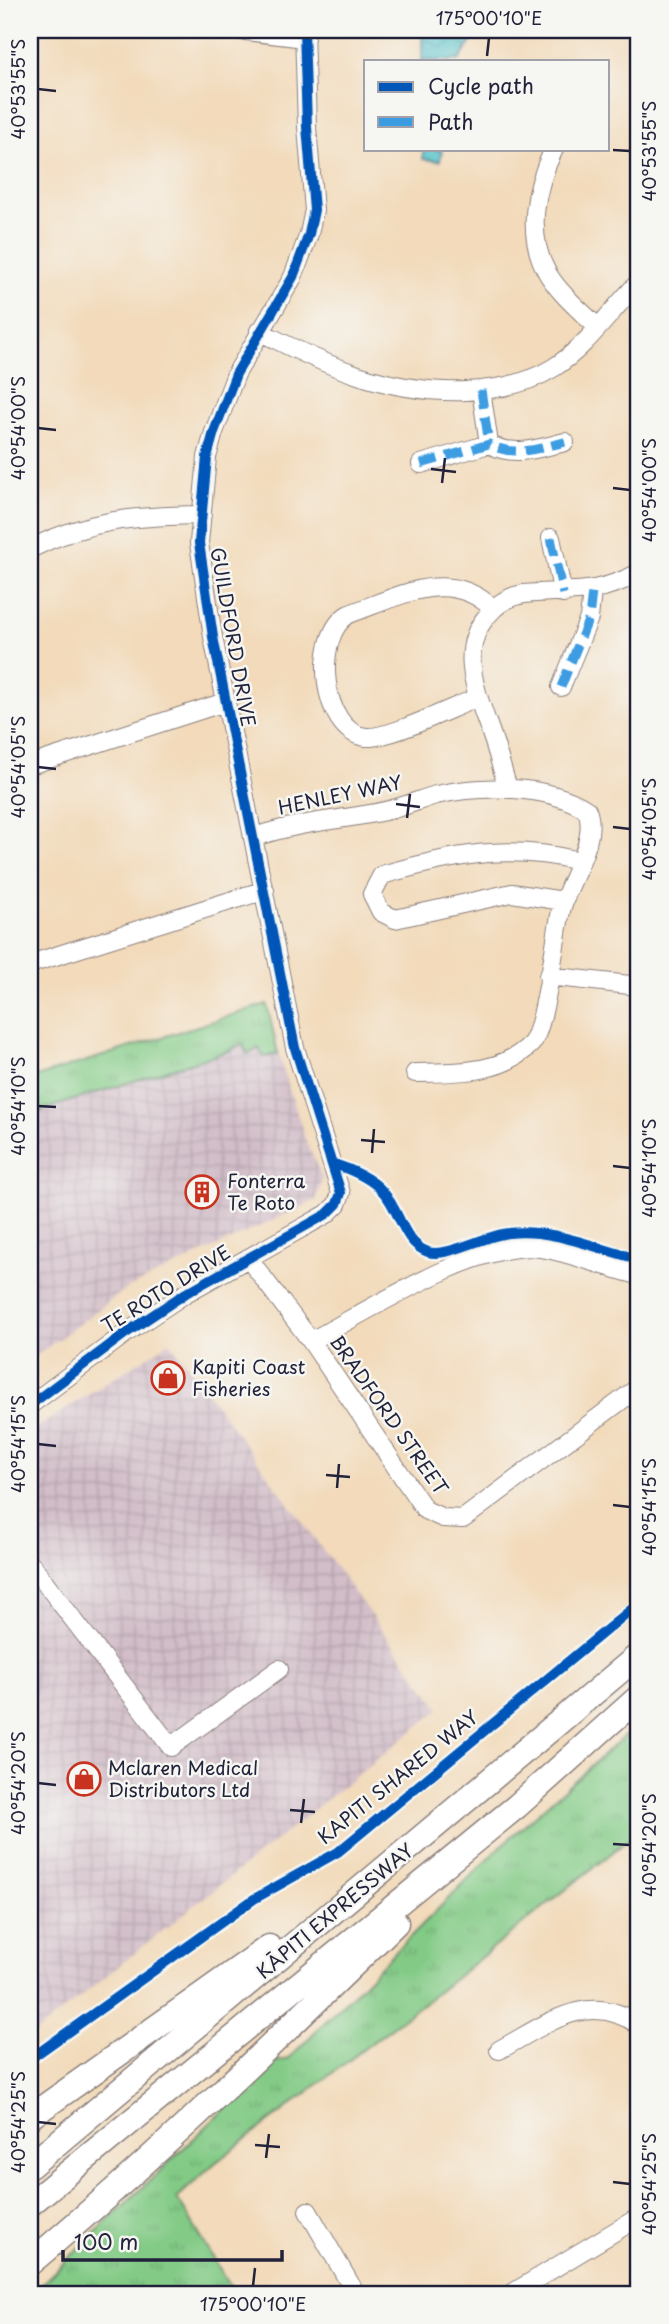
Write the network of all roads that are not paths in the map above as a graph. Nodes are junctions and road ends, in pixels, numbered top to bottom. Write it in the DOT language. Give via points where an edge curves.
graph roads {
  1 [pos="237,30"];
  2 [pos="304,34"];
  3 [pos="554,150"];
  4 [pos="639,282"];
  5 [pos="596,326"];
  6 [pos="260,331"];
  7 [pos="481,390"];
  8 [pos="565,442"];
  9 [pos="489,444"];
  10 [pos="421,464"];
  11 [pos="202,515"];
  12 [pos="551,538"];
  13 [pos="30,549"];
  14 [pos="639,573"];
  15 [pos="592,592"];
  16 [pos="563,594"];
  17 [pos="493,608"];
  18 [pos="561,687"];
  19 [pos="477,698"];
  20 [pos="225,702"];
  21 [pos="30,765"];
  22 [pos="508,788"];
  23 [pos="255,837"];
  24 [pos="579,862"];
  25 [pos="265,890"];
  26 [pos="563,901"];
  27 [pos="30,964"];
  28 [pos="548,976"];
  29 [pos="639,986"];
  30 [pos="415,1073"];
  31 [pos="327,1214"];
  32 [pos="248,1258"];
  33 [pos="639,1275"];
  34 [pos="311,1341"];
  35 [pos="639,1387"];
  36 [pos="30,1405"];
  37 [pos="30,1563"];
  38 [pos="639,1655"];
  39 [pos="279,1669"];
  40 [pos="639,1697"];
  41 [pos="528,1749"];
  42 [pos="517,1806"];
  43 [pos="639,2025"];
  44 [pos="499,2050"];
  45 [pos="30,2117"];
  46 [pos="30,2166"];
  47 [pos="30,2204"];
  48 [pos="308,2211"];
  49 [pos="639,2217"];
  50 [pos="30,2263"];
  51 [pos="356,2294"];
  52 [pos="511,2294"];
  1 -- 2 [label="street"];
  2 -- 6 [label="street, GUILDFORD DRIVE" via="314,210 304,255"];
  3 -- 5 [label="street" via="537,195 538,248 560,291"];
  4 -- 5 [label="street"];
  5 -- 7 [label="street" via="554,368 519,383"];
  6 -- 7 [label="street" via="366,379 434,392"];
  6 -- 11 [label="street, GUILDFORD DRIVE" via="236,374 214,432"];
  7 -- 9 [label="street"];
  8 -- 9 [label="street" via="514,452"];
  9 -- 10 [label="street"];
  11 -- 13 [label="street" via="127,517 88,524"];
  11 -- 20 [label="street, GUILDFORD DRIVE" via="201,570"];
  12 -- 16 [label="street"];
  14 -- 15 [label="street"];
  15 -- 16 [label="street"];
  15 -- 18 [label="street" via="589,618"];
  16 -- 17 [label="street" via="513,596"];
  17 -- 19 [label="street" via="474,638 471,662"];
  17 -- 19 [label="street" via="474,593 431,586 338,621 327,643 334,705 344,728 355,734 376,736"];
  19 -- 22 [label="street"];
  20 -- 21 [label="street"];
  20 -- 23 [label="street, GUILDFORD DRIVE"];
  22 -- 23 [label="street, HENLEY WAY" via="440,794 388,810 313,820"];
  22 -- 24 [label="street, HENLEY WAY" via="587,810 590,832"];
  23 -- 25 [label="street, GUILDFORD DRIVE"];
  24 -- 26 [label="street"];
  24 -- 26 [label="street" via="512,852 461,854 382,875 372,894 381,912 395,919 512,893"];
  25 -- 27 [label="street"];
  25 -- 31 [label="street, GUILDFORD DRIVE" via="295,1048 341,1183 340,1200"];
  26 -- 28 [label="street"];
  28 -- 29 [label="street"];
  28 -- 30 [label="street" via="542,1023 531,1044 502,1064"];
  31 -- 32 [label="street, TE ROTO DRIVE"];
  32 -- 34 [label="street, BRADFORD STREET"];
  32 -- 36 [label="street, TE ROTO DRIVE" via="126,1332"];
  33 -- 34 [label="street, BRADFORD STREET" via="542,1248 510,1248 470,1259"];
  34 -- 35 [label="street, BRADFORD STREET" via="425,1510 443,1518 463,1519"];
  37 -- 39 [label="street" via="171,1747"];
  38 -- 41 [label="highway, KĀPITI EXPRESSWAY"];
  40 -- 42 [label="highway, KĀPITI EXPRESSWAY"];
  41 -- 45 [label="highway" via="263,1952"];
  41 -- 46 [label="highway, KĀPITI EXPRESSWAY"];
  42 -- 47 [label="highway, KĀPITI EXPRESSWAY"];
  42 -- 50 [label="highway" via="204,2109"];
  43 -- 44 [label="street" via="600,2008 575,2010"];
  48 -- 51 [label="street"];
  49 -- 52 [label="street"];
}
